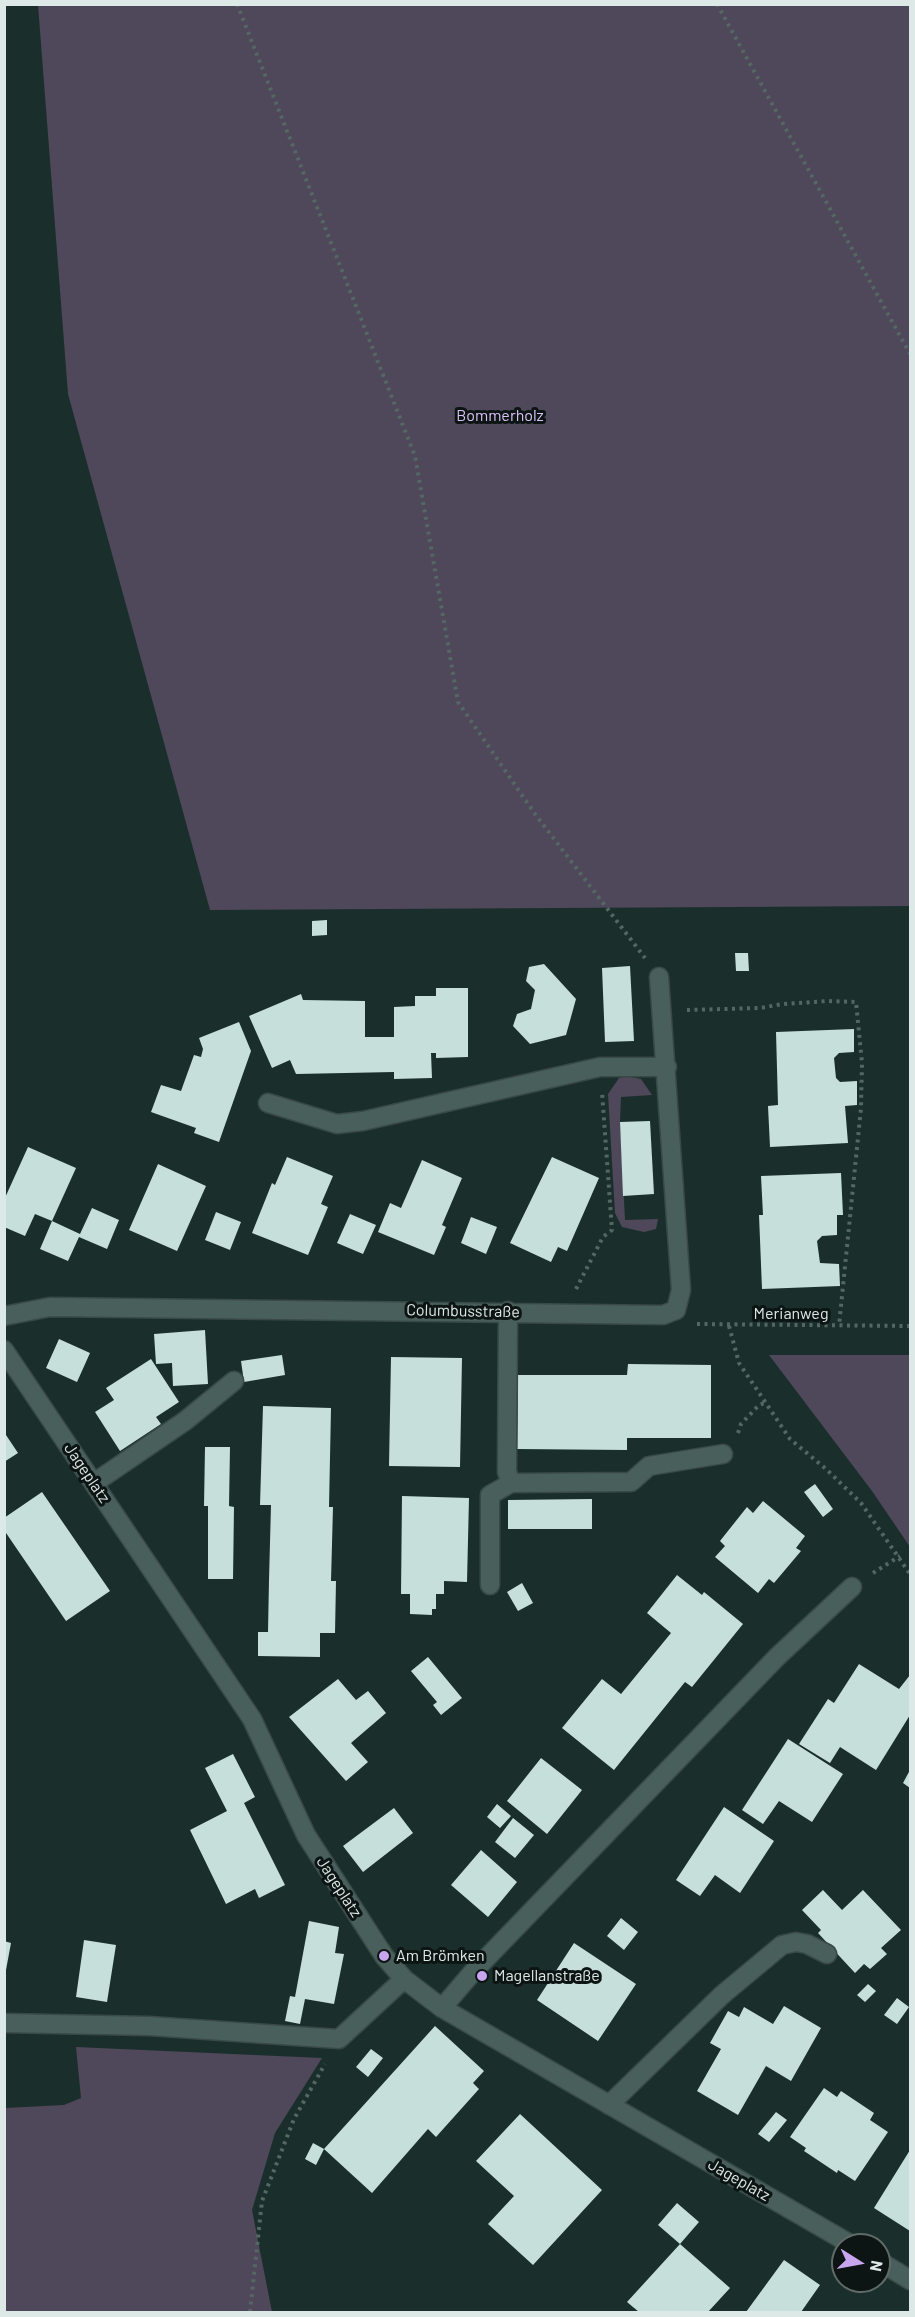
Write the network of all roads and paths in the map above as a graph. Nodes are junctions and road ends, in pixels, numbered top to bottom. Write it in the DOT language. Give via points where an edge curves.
graph roads {
  1 [pos="237,4"];
  2 [pos="717,4"];
  3 [pos="910,354"];
  4 [pos="659,977"];
  5 [pos="662,1011"];
  6 [pos="600,1067"];
  7 [pos="667,1067"];
  8 [pos="268,1103"];
  9 [pos="676,1310"];
  10 [pos="508,1311"];
  11 [pos="565,1312"];
  12 [pos="4,1316"];
  13 [pos="729,1326"];
  14 [pos="839,1326"];
  15 [pos="910,1326"];
  16 [pos="4,1350"];
  17 [pos="234,1381"];
  18 [pos="767,1402"];
  19 [pos="723,1454"];
  20 [pos="94,1483"];
  21 [pos="511,1483"];
  22 [pos="910,1574"];
  23 [pos="490,1585"];
  24 [pos="852,1587"];
  25 [pos="827,1954"];
  26 [pos="404,1979"];
  27 [pos="442,2008"];
  28 [pos="4,2023"];
  29 [pos="339,2039"];
  30 [pos="609,2105"];
  31 [pos="831,2233"];
  32 [pos="891,2268"];
  33 [pos="910,2280"];
  34 [pos="250,2313"];
  1 -- 4 [label="path" via="415,456 458,702 535,814"];
  2 -- 3 [label="path"];
  4 -- 5 [label="street"];
  5 -- 7 [label="street"];
  5 -- 14 [label="path" via="855,1002 862,1063 861,1108"];
  6 -- 7 [label="street"];
  6 -- 8 [label="street" via="338,1124"];
  6 -- 11 [label="path" via="612,1230 603,1237"];
  7 -- 9 [label="street" via="681,1290"];
  9 -- 11 [label="street, Columbusstraße" via="663,1315"];
  9 -- 13 [label="path, Merianweg" via="699,1325"];
  10 -- 11 [label="street, Columbusstraße"];
  10 -- 12 [label="street, Columbusstraße" via="50,1307"];
  10 -- 21 [label="street" via="507,1472"];
  13 -- 14 [label="path, Merianweg"];
  13 -- 18 [label="path" via="739,1363"];
  14 -- 15 [label="path, Merianweg"];
  16 -- 20 [label="street, Jageplatz"];
  17 -- 20 [label="street" via="185,1421"];
  18 -- 19 [label="path" via="741,1424"];
  18 -- 22 [label="path" via="790,1439 861,1503"];
  19 -- 21 [label="street" via="649,1466 631,1482"];
  20 -- 26 [label="street, Jageplatz" via="252,1719 306,1835 384,1956"];
  21 -- 23 [label="street" via="490,1496"];
  24 -- 27 [label="street" via="777,1657"];
  25 -- 30 [label="street" via="807,1944 782,1945 722,1995"];
  26 -- 27 [label="street, Jageplatz"];
  26 -- 29 [label="street"];
  27 -- 30 [label="street, Jageplatz"];
  28 -- 29 [label="street" via="149,2026"];
  29 -- 34 [label="path" via="294,2120 262,2201"];
  30 -- 31 [label="street, Jageplatz"];
  32 -- 33 [label="street"];
}
